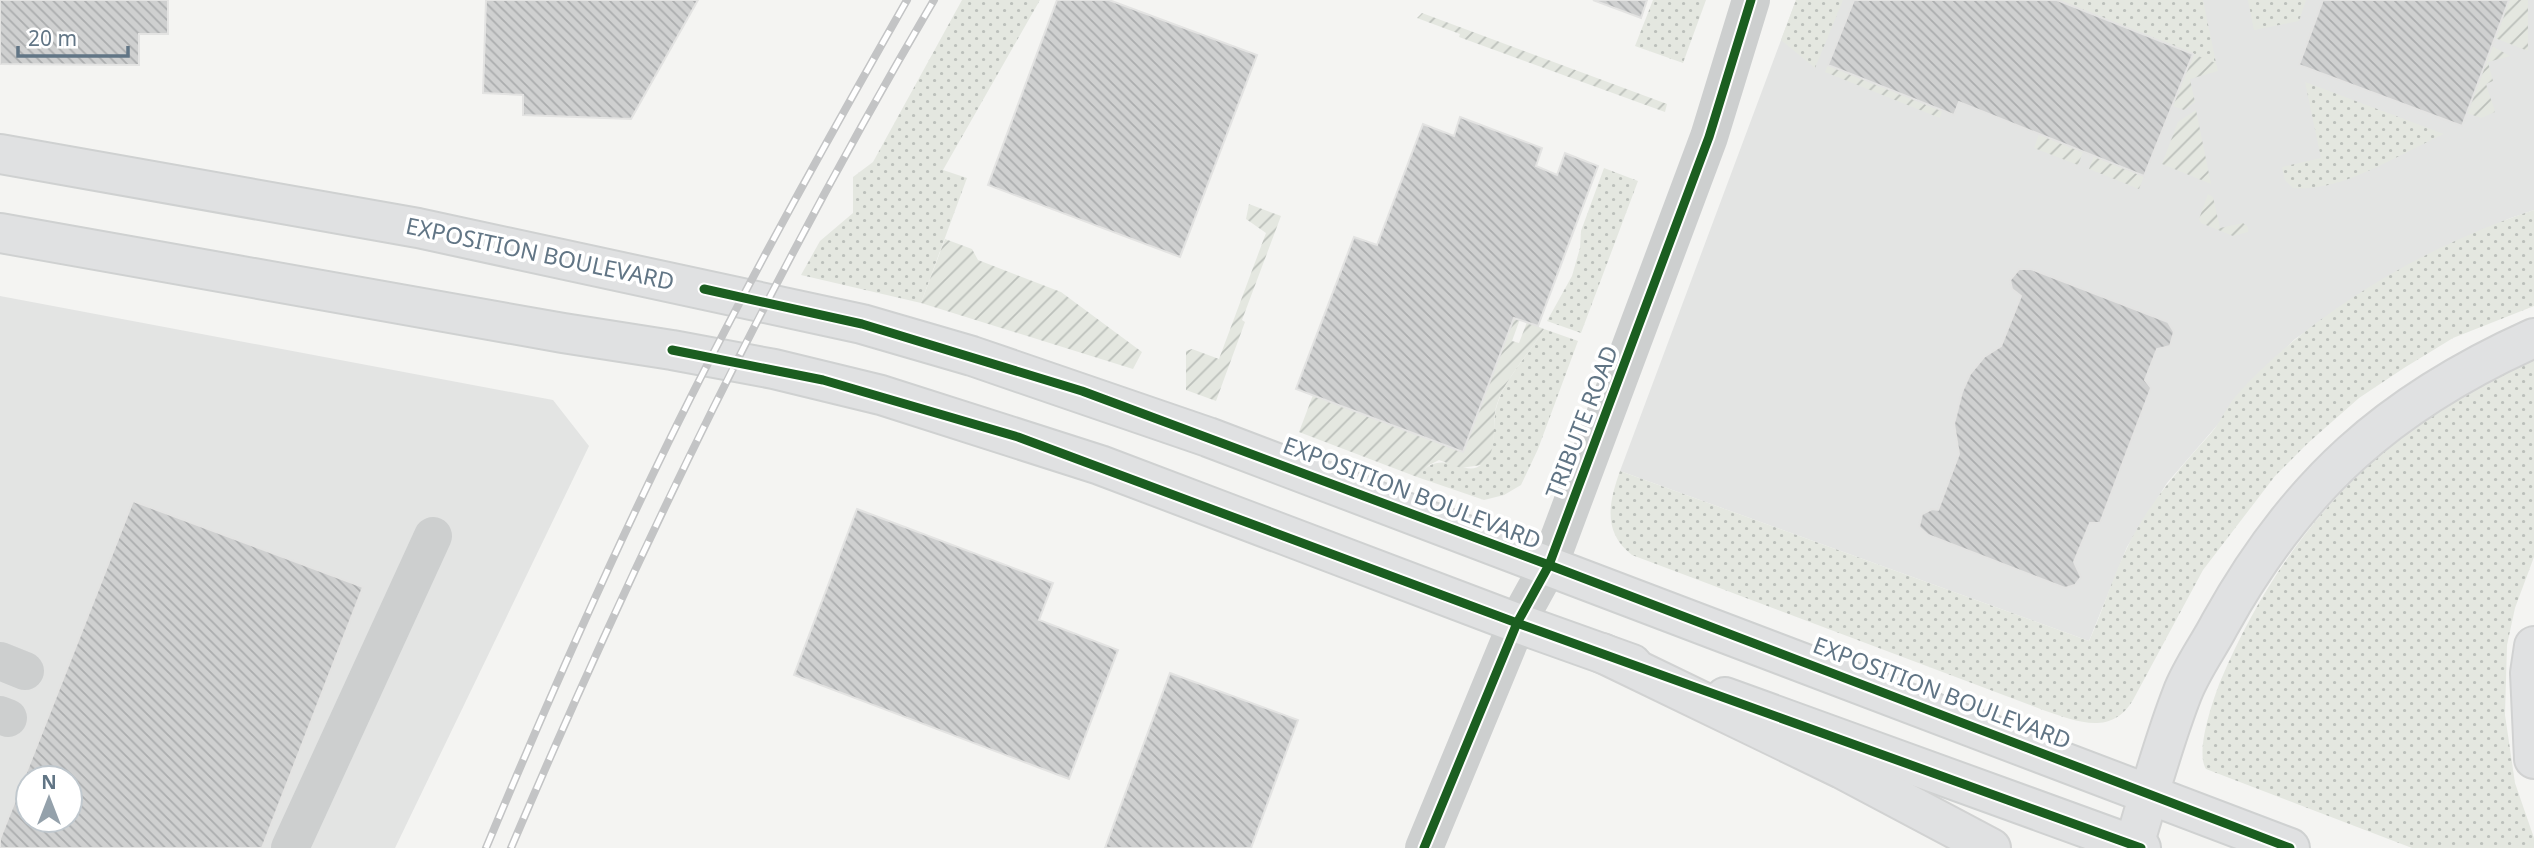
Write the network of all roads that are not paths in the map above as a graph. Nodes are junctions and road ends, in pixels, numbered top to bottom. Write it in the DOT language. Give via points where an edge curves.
graph roads {
  1 [pos="1751,0"];
  2 [pos="0,154"];
  3 [pos="0,233"];
  4 [pos="2534,338"];
  5 [pos="433,536"];
  6 [pos="1549,565"];
  7 [pos="1517,624"];
  8 [pos="2534,646"];
  9 [pos="1602,653"];
  10 [pos="2534,759"];
  11 [pos="2149,793"];
  12 [pos="2137,847"];
  13 [pos="289,848"];
  14 [pos="1424,848"];
  15 [pos="1992,848"];
  16 [pos="2290,848"];
  1 -- 6 [label="street, TRIBUTE ROAD" via="1709,137"];
  2 -- 6 [label="main road, EXPOSITION BOULEVARD" via="314,207 862,324 1082,391"];
  3 -- 7 [label="main road" via="823,380 1100,465"];
  4 -- 11 [label="main road" via="2432,390 2382,425 2329,473 2287,520 2248,573 2183,691"];
  5 -- 13 [label="street"];
  6 -- 7 [label="street, TRIBUTE ROAD"];
  6 -- 11 [label="main road, EXPOSITION BOULEVARD"];
  7 -- 9 [label="main road"];
  7 -- 14 [label="street, TRIBUTE ROAD"];
  8 -- 10 [label="main road" via="2530,686"];
  9 -- 12 [label="main road"];
  9 -- 15 [label="main road" via="1842,769"];
  11 -- 12 [label="main road"];
  11 -- 16 [label="main road, EXPOSITION BOULEVARD"];
}
